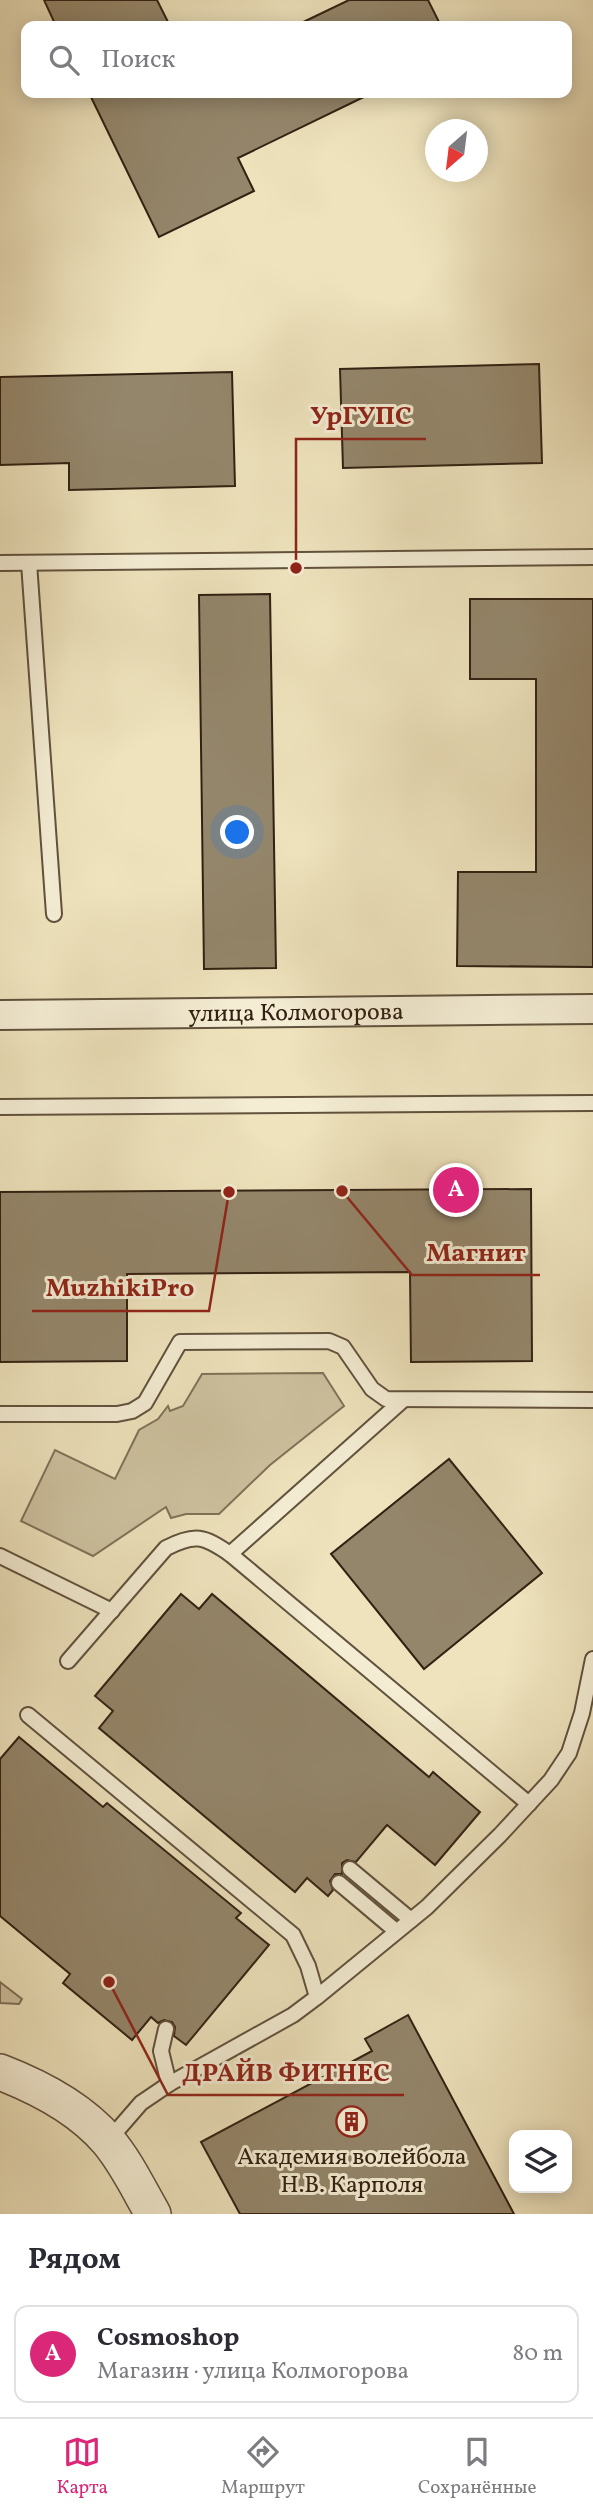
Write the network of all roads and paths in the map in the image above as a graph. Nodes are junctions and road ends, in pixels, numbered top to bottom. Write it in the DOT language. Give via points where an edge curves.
graph roads {
  1 [pos="593,556"];
  2 [pos="0,563"];
  3 [pos="29,563"];
  4 [pos="54,914"];
  5 [pos="593,1009"];
  6 [pos="0,1015"];
  7 [pos="593,1103"];
  8 [pos="0,1107"];
  9 [pos="403,1399"];
  10 [pos="593,1400"];
  11 [pos="0,1414"];
  12 [pos="230,1554"];
  13 [pos="0,1556"];
  14 [pos="112,1611"];
  15 [pos="593,1659"];
  16 [pos="68,1661"];
  17 [pos="28,1715"];
  18 [pos="529,1804"];
  19 [pos="350,1869"];
  20 [pos="339,1883"];
  21 [pos="411,1920"];
  22 [pos="396,1931"];
  23 [pos="317,1997"];
  24 [pos="166,2029"];
  25 [pos="0,2072"];
  26 [pos="169,2084"];
  27 [pos="108,2141"];
  28 [pos="153,2214"];
  1 -- 3 [label="lane"];
  2 -- 3 [label="lane"];
  3 -- 4 [label="lane"];
  5 -- 6 [label="street, улица Колмогорова"];
  7 -- 8 [label="lane"];
  9 -- 10 [label="lane"];
  9 -- 11 [label="lane" via="386,1399 372,1389 343,1347 328,1341 180,1342 145,1403 132,1411"];
  9 -- 12 [label="lane"];
  12 -- 14 [label="lane" via="210,1541 186,1538 166,1548"];
  12 -- 18 [label="lane"];
  13 -- 14 [label="lane"];
  14 -- 16 [label="lane"];
  15 -- 18 [label="lane" via="569,1753"];
  17 -- 23 [label="lane" via="293,1935"];
  18 -- 21 [label="lane"];
  19 -- 21 [label="lane"];
  20 -- 22 [label="lane"];
  21 -- 22 [label="lane"];
  22 -- 23 [label="lane"];
  23 -- 26 [label="lane"];
  24 -- 26 [label="lane" via="162,2050"];
  25 -- 27 [label="street" via="32,2084 73,2109"];
  26 -- 27 [label="lane" via="141,2103"];
  27 -- 28 [label="street"];
}
